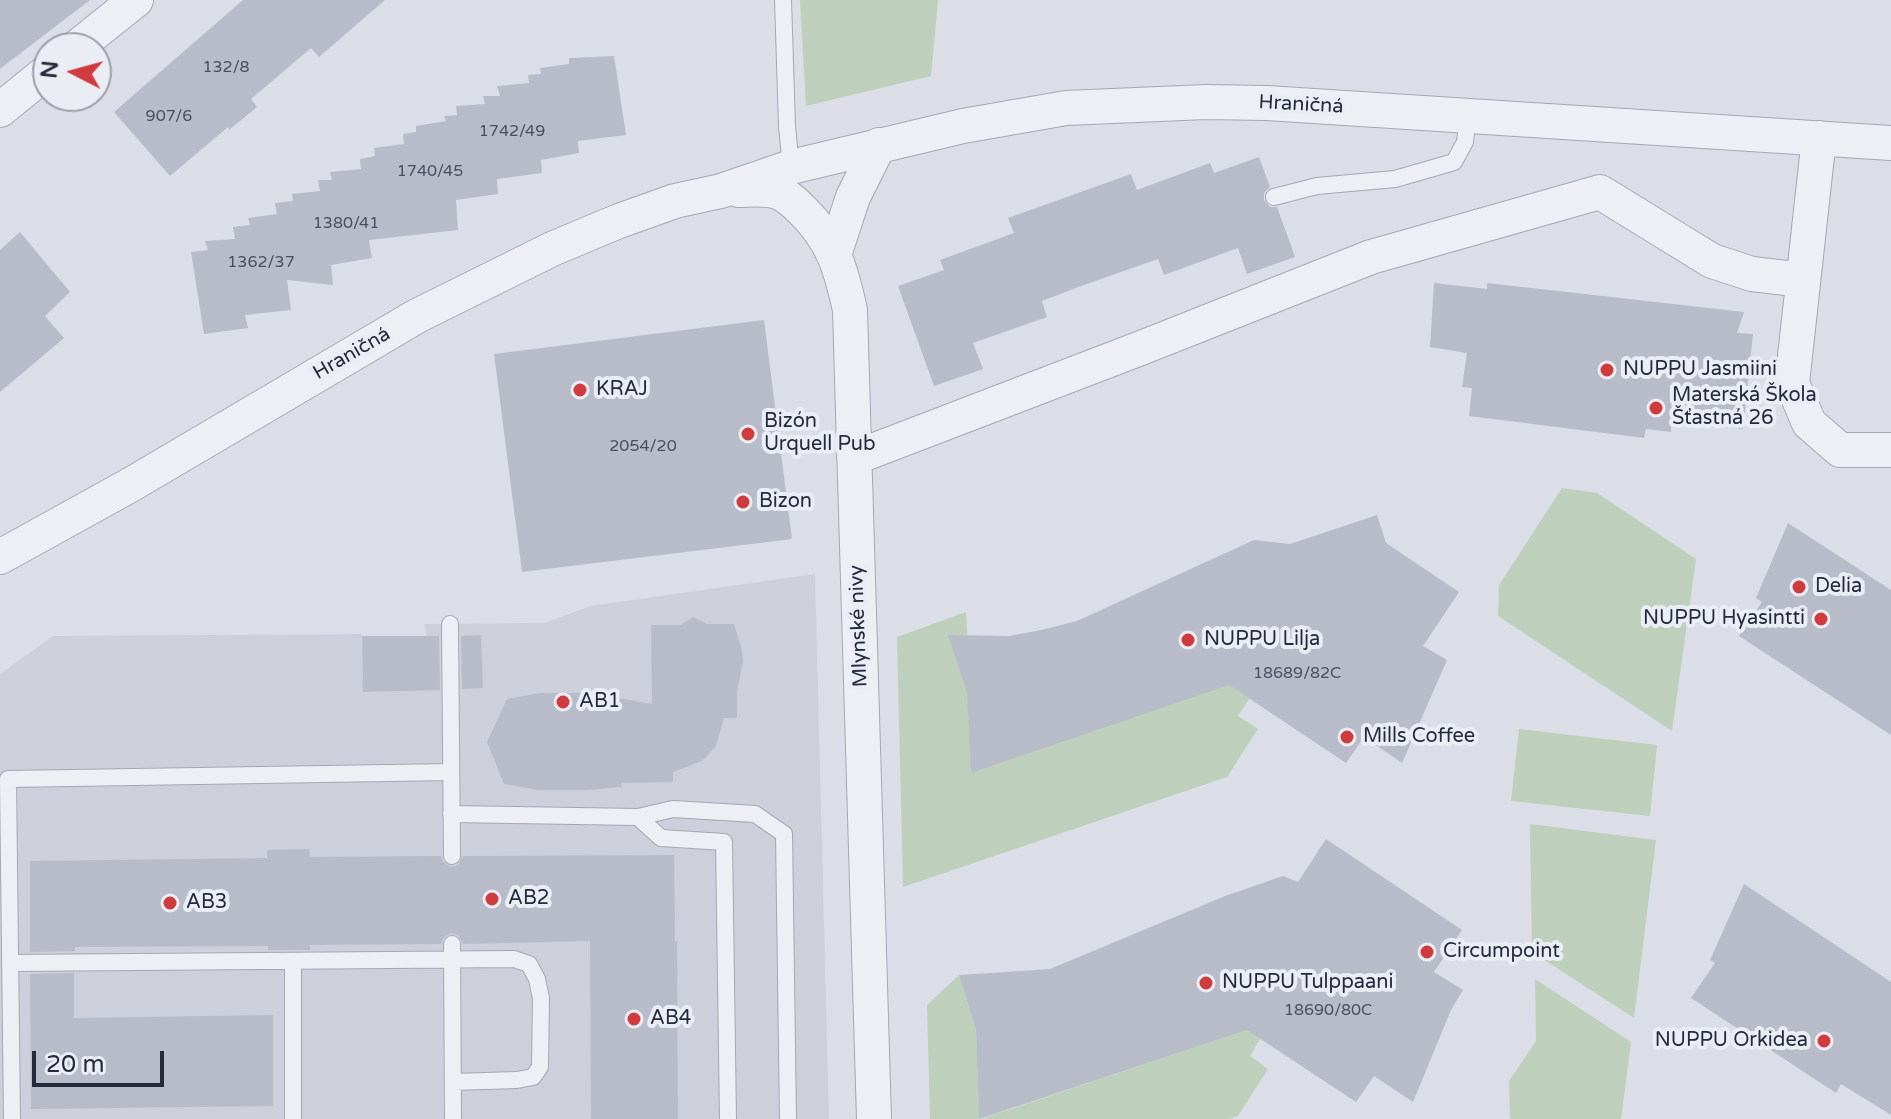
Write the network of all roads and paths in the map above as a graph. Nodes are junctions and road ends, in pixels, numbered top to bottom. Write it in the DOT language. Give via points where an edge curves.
graph roads {
  1 [pos="136,0"];
  2 [pos="783,0"];
  3 [pos="96,32"];
  4 [pos="32,84"];
  5 [pos="0,110"];
  6 [pos="1468,116"];
  7 [pos="1819,138"];
  8 [pos="1891,143"];
  9 [pos="879,145"];
  10 [pos="791,167"];
  11 [pos="721,191"];
  12 [pos="1274,197"];
  13 [pos="834,255"];
  14 [pos="1803,280"];
  15 [pos="1891,450"];
  16 [pos="854,458"];
  17 [pos="0,557"];
  18 [pos="450,624"];
  19 [pos="451,772"];
  20 [pos="451,814"];
  21 [pos="638,817"];
  22 [pos="452,856"];
  23 [pos="452,952"];
  24 [pos="293,961"];
  25 [pos="10,963"];
  26 [pos="453,1082"];
  27 [pos="12,1119"];
  28 [pos="293,1119"];
  29 [pos="453,1119"];
  30 [pos="728,1119"];
  31 [pos="788,1119"];
  32 [pos="874,1119"];
  1 -- 3 [label="street"];
  2 -- 10 [label="lane"];
  4 -- 5 [label="street"];
  6 -- 7 [label="street, Hraničná"];
  6 -- 9 [label="street, Hraničná" via="1267,103 1146,103 1066,108"];
  6 -- 12 [label="lane" via="1465,142 1454,162 1395,179 1317,186"];
  7 -- 8 [label="street, Hraničná"];
  7 -- 14 [label="street"];
  9 -- 10 [label="street, Hraničná"];
  9 -- 13 [label="street" via="853,197"];
  10 -- 11 [label="street, Hraničná"];
  11 -- 13 [label="street, Hraničná" via="779,192 816,224"];
  11 -- 17 [label="street, Hraničná" via="619,221 417,316"];
  13 -- 16 [label="street, Mlynské nivy" via="850,310"];
  14 -- 15 [label="street" via="1792,383 1809,423 1840,450"];
  14 -- 16 [label="street" via="1752,274 1712,261 1600,192 1371,257"];
  16 -- 32 [label="street, Mlynské nivy"];
  18 -- 19 [label="lane"];
  19 -- 20 [label="lane"];
  19 -- 25 [label="lane" via="8,779"];
  20 -- 21 [label="lane"];
  20 -- 22 [label="lane"];
  21 -- 30 [label="lane" via="661,838 724,842"];
  21 -- 31 [label="lane" via="673,809 755,814 784,834"];
  23 -- 24 [label="lane"];
  23 -- 26 [label="lane"];
  23 -- 26 [label="lane" via="529,964 541,998 540,1067 533,1077"];
  24 -- 25 [label="lane"];
  24 -- 28 [label="lane"];
  25 -- 27 [label="lane"];
  26 -- 29 [label="lane"];
}
